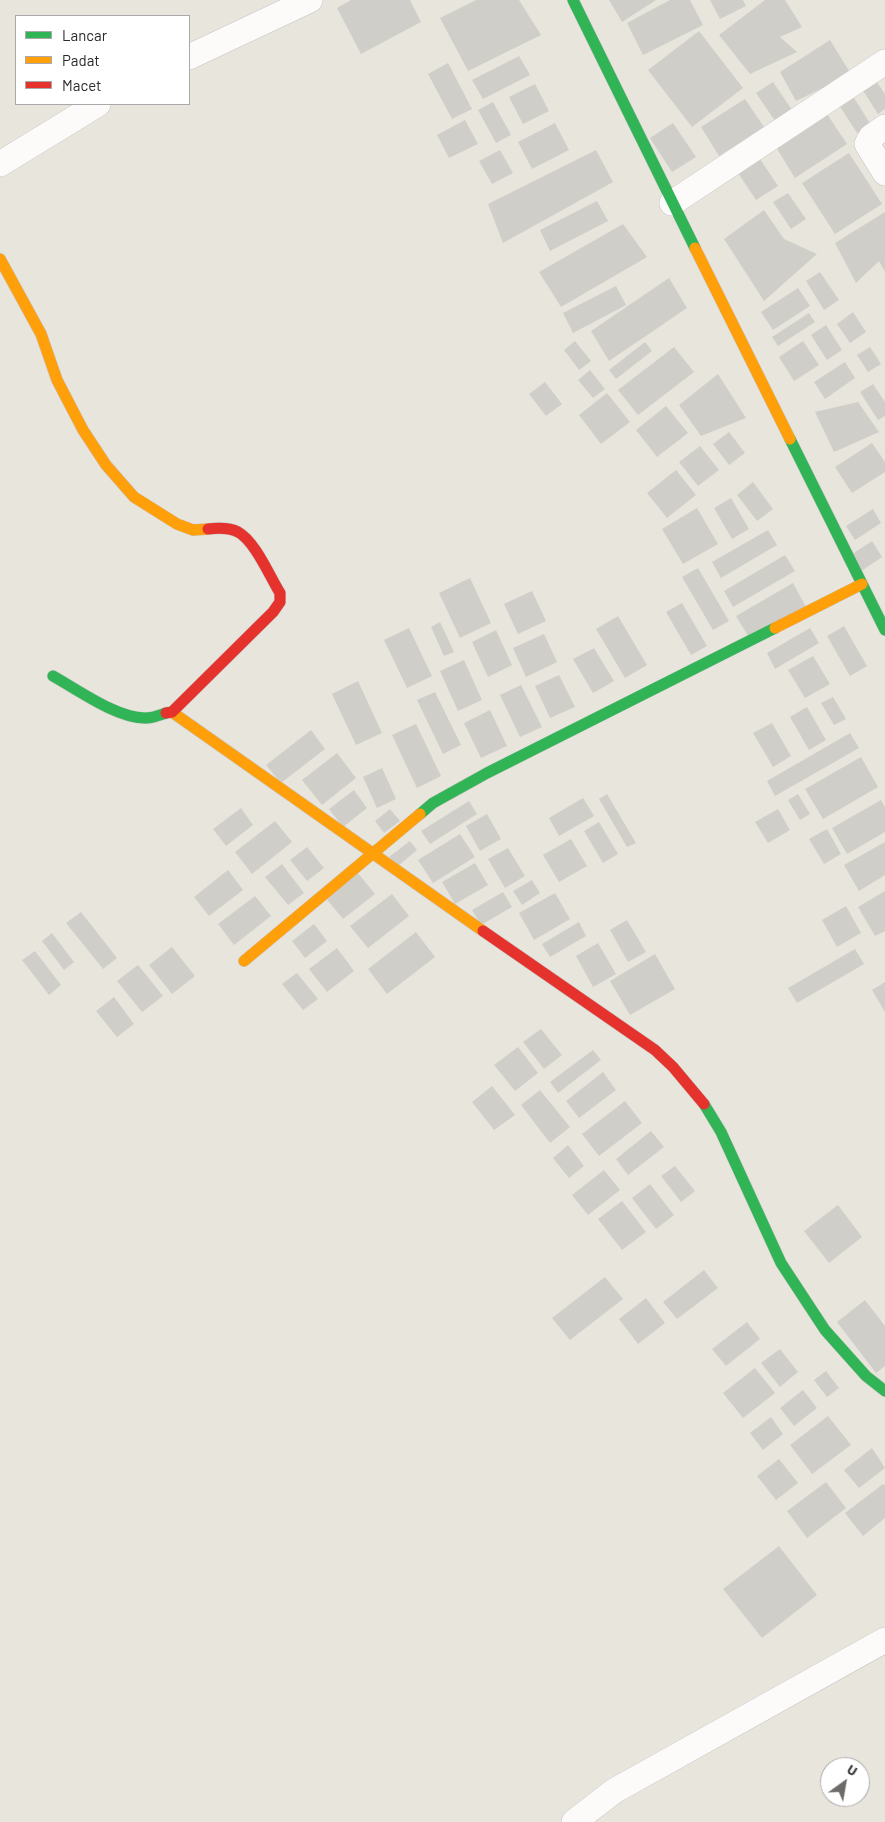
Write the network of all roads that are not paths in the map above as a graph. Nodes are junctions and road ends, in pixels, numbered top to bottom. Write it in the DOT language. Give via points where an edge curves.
graph roads {
  1 [pos="310,0"];
  2 [pos="574,0"];
  3 [pos="190,57"];
  4 [pos="885,62"];
  5 [pos="96,105"];
  6 [pos="885,127"];
  7 [pos="0,164"];
  8 [pos="885,173"];
  9 [pos="672,203"];
  10 [pos="0,259"];
  11 [pos="862,584"];
  12 [pos="885,630"];
  13 [pos="53,676"];
  14 [pos="172,712"];
  15 [pos="372,854"];
  16 [pos="244,961"];
  17 [pos="885,1391"];
  18 [pos="885,1640"];
  19 [pos="574,1822"];
  1 -- 3 [label="street"];
  2 -- 9 [label="street"];
  4 -- 9 [label="street"];
  5 -- 7 [label="street"];
  6 -- 8 [label="street" via="866,144"];
  9 -- 11 [label="street"];
  10 -- 14 [label="street" via="41,334 57,380 106,466 134,497 177,524 193,530 219,528 238,532 257,554 280,593 280,602 273,612"];
  11 -- 12 [label="street"];
  11 -- 15 [label="street" via="487,772 433,803"];
  13 -- 14 [label="street" via="128,715 146,718"];
  14 -- 15 [label="street"];
  15 -- 16 [label="street"];
  15 -- 17 [label="street" via="655,1050 673,1067 702,1100 721,1132 781,1262 825,1330 866,1376"];
  18 -- 19 [label="street" via="614,1791"];
}
